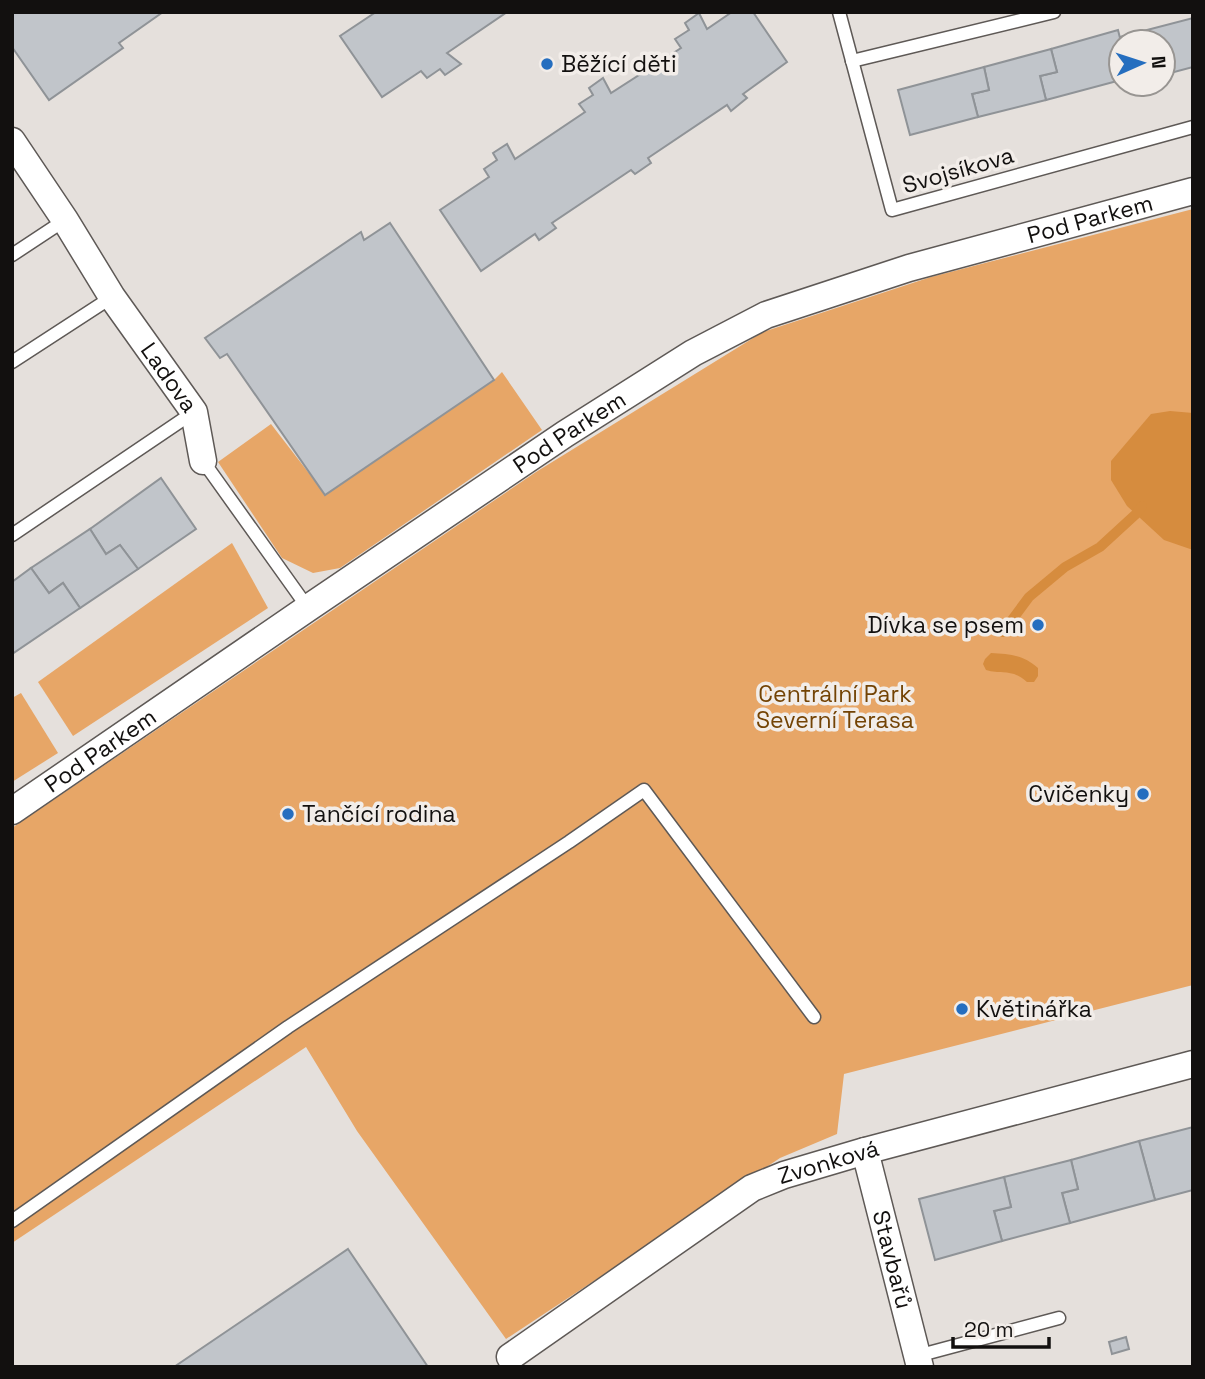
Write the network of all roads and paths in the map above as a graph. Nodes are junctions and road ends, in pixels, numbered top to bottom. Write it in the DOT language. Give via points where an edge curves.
graph roads {
  1 [pos="839,12"];
  2 [pos="1054,12"];
  3 [pos="852,61"];
  4 [pos="1193,127"];
  5 [pos="12,141"];
  6 [pos="1193,191"];
  7 [pos="65,220"];
  8 [pos="12,255"];
  9 [pos="112,297"];
  10 [pos="12,362"];
  11 [pos="194,412"];
  12 [pos="203,461"];
  13 [pos="12,535"];
  14 [pos="308,608"];
  15 [pos="12,811"];
  16 [pos="814,1017"];
  17 [pos="1193,1064"];
  18 [pos="865,1151"];
  19 [pos="12,1221"];
  20 [pos="1059,1318"];
  21 [pos="919,1361"];
  22 [pos="514,1362"];
  1 -- 3 [label="lane, Svojsíkova"];
  2 -- 3 [label="lane"];
  3 -- 4 [label="lane, Svojsíkova" via="892,210"];
  5 -- 7 [label="street, Ladova"];
  6 -- 14 [label="street, Pod Parkem" via="909,268 765,316 693,353 565,434"];
  7 -- 8 [label="lane"];
  7 -- 9 [label="street, Ladova"];
  9 -- 10 [label="lane"];
  9 -- 11 [label="street, Ladova"];
  11 -- 12 [label="street, Ladova"];
  11 -- 13 [label="lane"];
  12 -- 14 [label="lane, Ladova"];
  14 -- 15 [label="street, Pod Parkem"];
  16 -- 19 [label="lane" via="644,790 288,1027"];
  17 -- 18 [label="street, Zvonková"];
  18 -- 21 [label="street, Stavbařů"];
  18 -- 22 [label="street, Zvonková" via="752,1188"];
  20 -- 21 [label="lane"];
}
